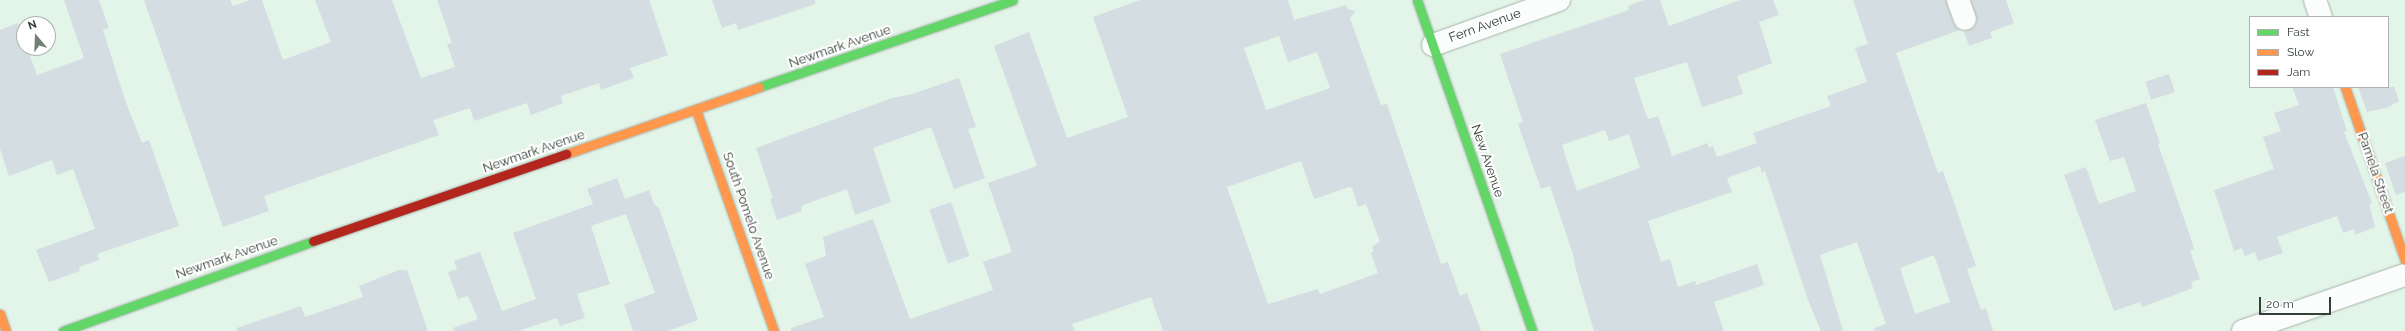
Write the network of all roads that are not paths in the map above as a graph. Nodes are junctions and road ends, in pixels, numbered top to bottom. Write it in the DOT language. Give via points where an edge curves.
graph roads {
  1 [pos="1013,0"];
  2 [pos="1417,0"];
  3 [pos="1559,0"];
  4 [pos="2315,0"];
  5 [pos="2321,16"];
  6 [pos="1433,45"];
  7 [pos="2345,88"];
  8 [pos="696,110"];
  9 [pos="2405,260"];
  10 [pos="2405,275"];
  11 [pos="0,314"];
  12 [pos="6,331"];
  13 [pos="63,331"];
  14 [pos="774,331"];
  15 [pos="1532,331"];
  16 [pos="2243,331"];
  1 -- 8 [label="street, Newmark Avenue"];
  2 -- 6 [label="street, New Avenue"];
  3 -- 6 [label="street, Fern Avenue"];
  4 -- 5 [label="street"];
  6 -- 15 [label="street, New Avenue"];
  7 -- 9 [label="street, Pamela Street"];
  8 -- 13 [label="street, Newmark Avenue" via="224,272"];
  8 -- 14 [label="street, South Pomelo Avenue"];
  10 -- 16 [label="street"];
  11 -- 12 [label="street"];
}
